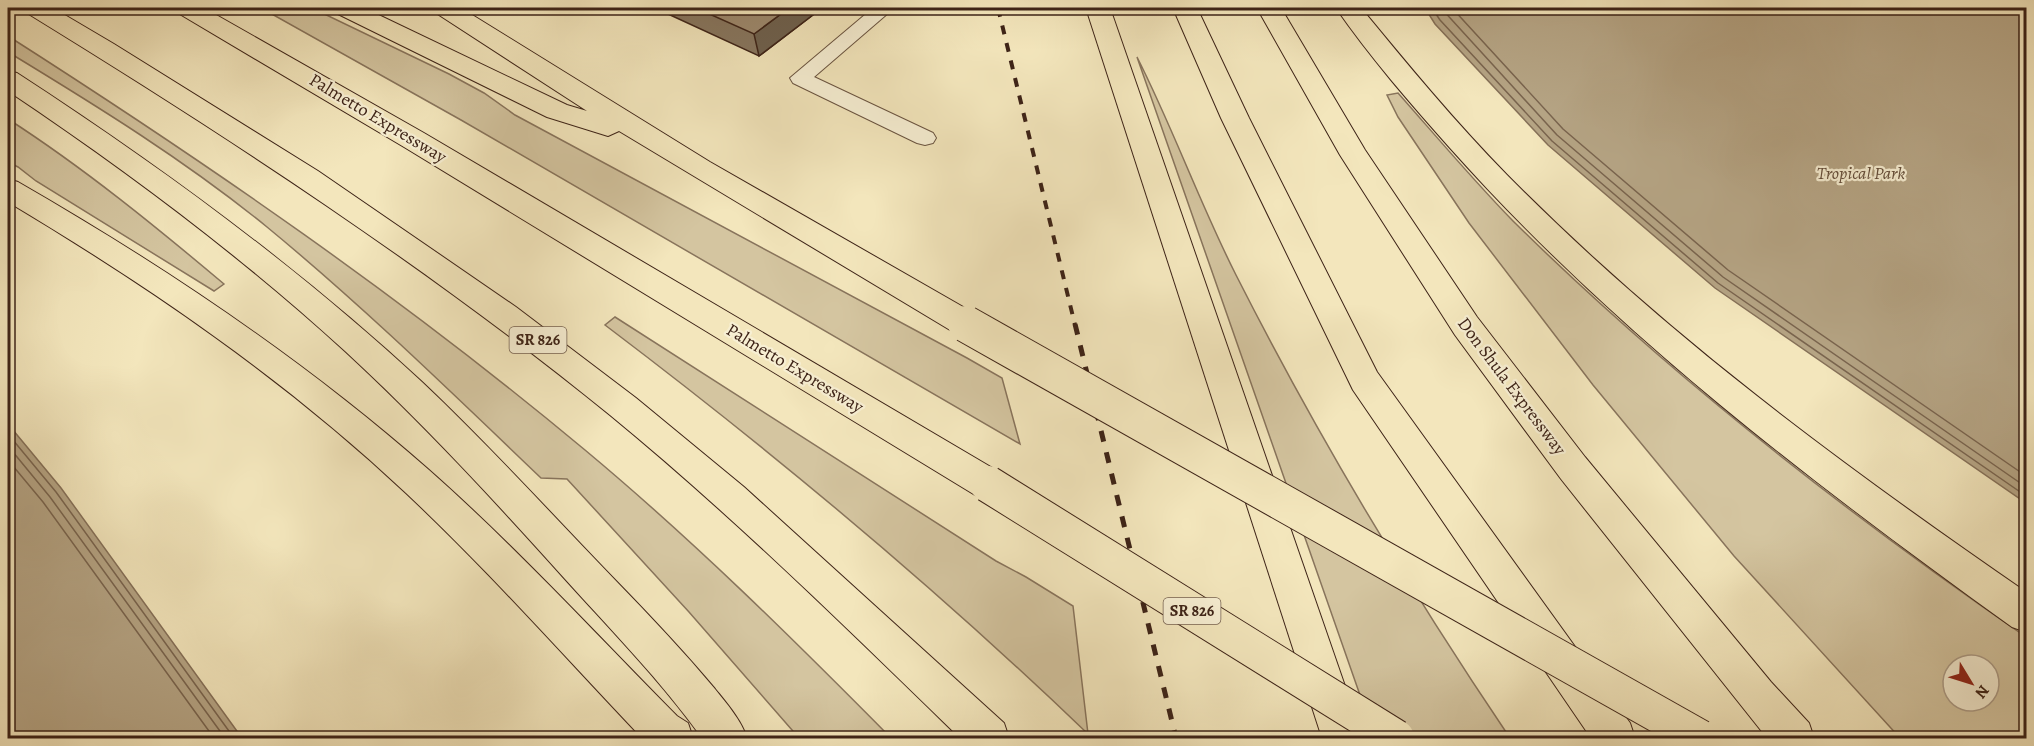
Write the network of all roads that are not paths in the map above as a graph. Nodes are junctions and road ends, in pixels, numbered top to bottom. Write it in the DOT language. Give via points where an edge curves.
graph roads {
  1 [pos="36,8"];
  2 [pos="187,8"];
  3 [pos="345,8"];
  4 [pos="445,8"];
  5 [pos="884,8"];
  6 [pos="1098,8"];
  7 [pos="1185,8"];
  8 [pos="1269,8"];
  9 [pos="1348,8"];
  10 [pos="8,79"];
  11 [pos="925,138"];
  12 [pos="652,141"];
  13 [pos="8,189"];
  14 [pos="2026,614"];
  15 [pos="673,738"];
  16 [pos="727,738"];
  17 [pos="989,738"];
  18 [pos="1343,738"];
  19 [pos="1396,738"];
  20 [pos="1615,738"];
  21 [pos="1700,738"];
  22 [pos="1794,738"];
  1 -- 17 [label="highway, SR 826" via="300,172 428,259 571,365 674,449 823,581"];
  2 -- 19 [label="highway, Palmetto Expressway / SR 826, bridge" via="988,484"];
  3 -- 12 [label="highway" via="557,111"];
  4 -- 12 [label="highway"];
  5 -- 11 [label="lane" via="800,78"];
  6 -- 18 [label="highway"];
  7 -- 20 [label="highway" via="1365,381"];
  8 -- 22 [label="highway, Don Shula Expressway" via="1354,155 1466,326 1574,468"];
  9 -- 14 [label="highway" via="1449,132 1590,273 1746,406 1890,517"];
  10 -- 16 [label="highway" via="74,122 221,230 377,363 460,441 556,543 702,702"];
  12 -- 21 [label="highway, bridge" via="792,225"];
  13 -- 15 [label="highway" via="191,302 399,465 470,530"];
}
